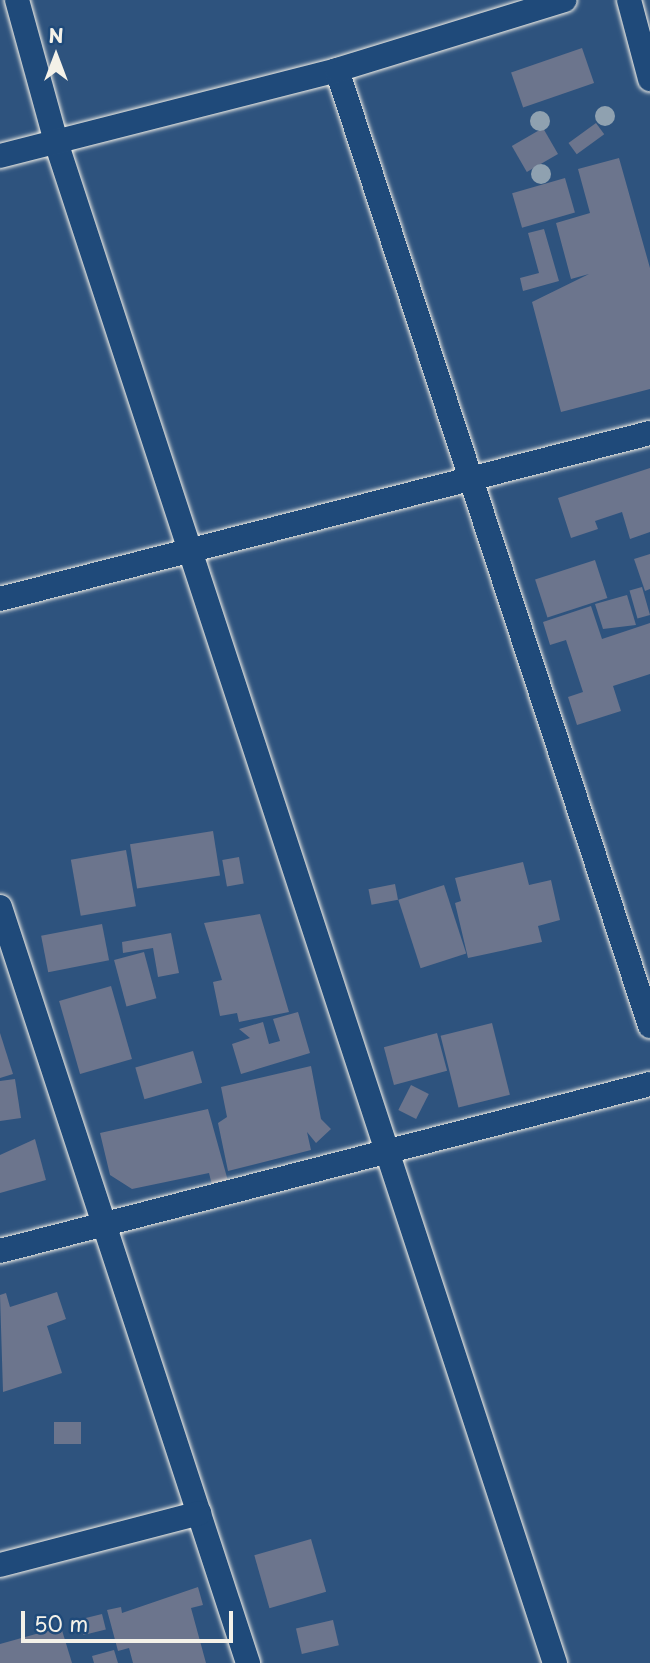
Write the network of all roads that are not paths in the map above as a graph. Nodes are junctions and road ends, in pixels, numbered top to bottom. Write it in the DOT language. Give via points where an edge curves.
graph roads {
  1 [pos="18,0"];
  2 [pos="564,0"];
  3 [pos="629,0"];
  4 [pos="337,70"];
  5 [pos="650,79"];
  6 [pos="55,142"];
  7 [pos="0,156"];
  8 [pos="650,433"];
  9 [pos="471,479"];
  10 [pos="190,550"];
  11 [pos="0,599"];
  12 [pos="0,907"];
  13 [pos="650,1026"];
  14 [pos="650,1084"];
  15 [pos="387,1152"];
  16 [pos="104,1224"];
  17 [pos="0,1251"];
  18 [pos="199,1513"];
  19 [pos="0,1565"];
  20 [pos="248,1663"];
  21 [pos="555,1663"];
  1 -- 6 [label="street"];
  2 -- 4 [label="street"];
  3 -- 5 [label="street"];
  4 -- 6 [label="street"];
  4 -- 9 [label="street"];
  6 -- 7 [label="street"];
  6 -- 10 [label="street"];
  8 -- 9 [label="street"];
  9 -- 10 [label="street"];
  9 -- 13 [label="street"];
  10 -- 11 [label="street"];
  10 -- 15 [label="street"];
  12 -- 16 [label="street"];
  14 -- 15 [label="street"];
  15 -- 16 [label="street"];
  15 -- 21 [label="street"];
  16 -- 17 [label="street"];
  16 -- 18 [label="street"];
  18 -- 19 [label="street"];
  18 -- 20 [label="street"];
}
